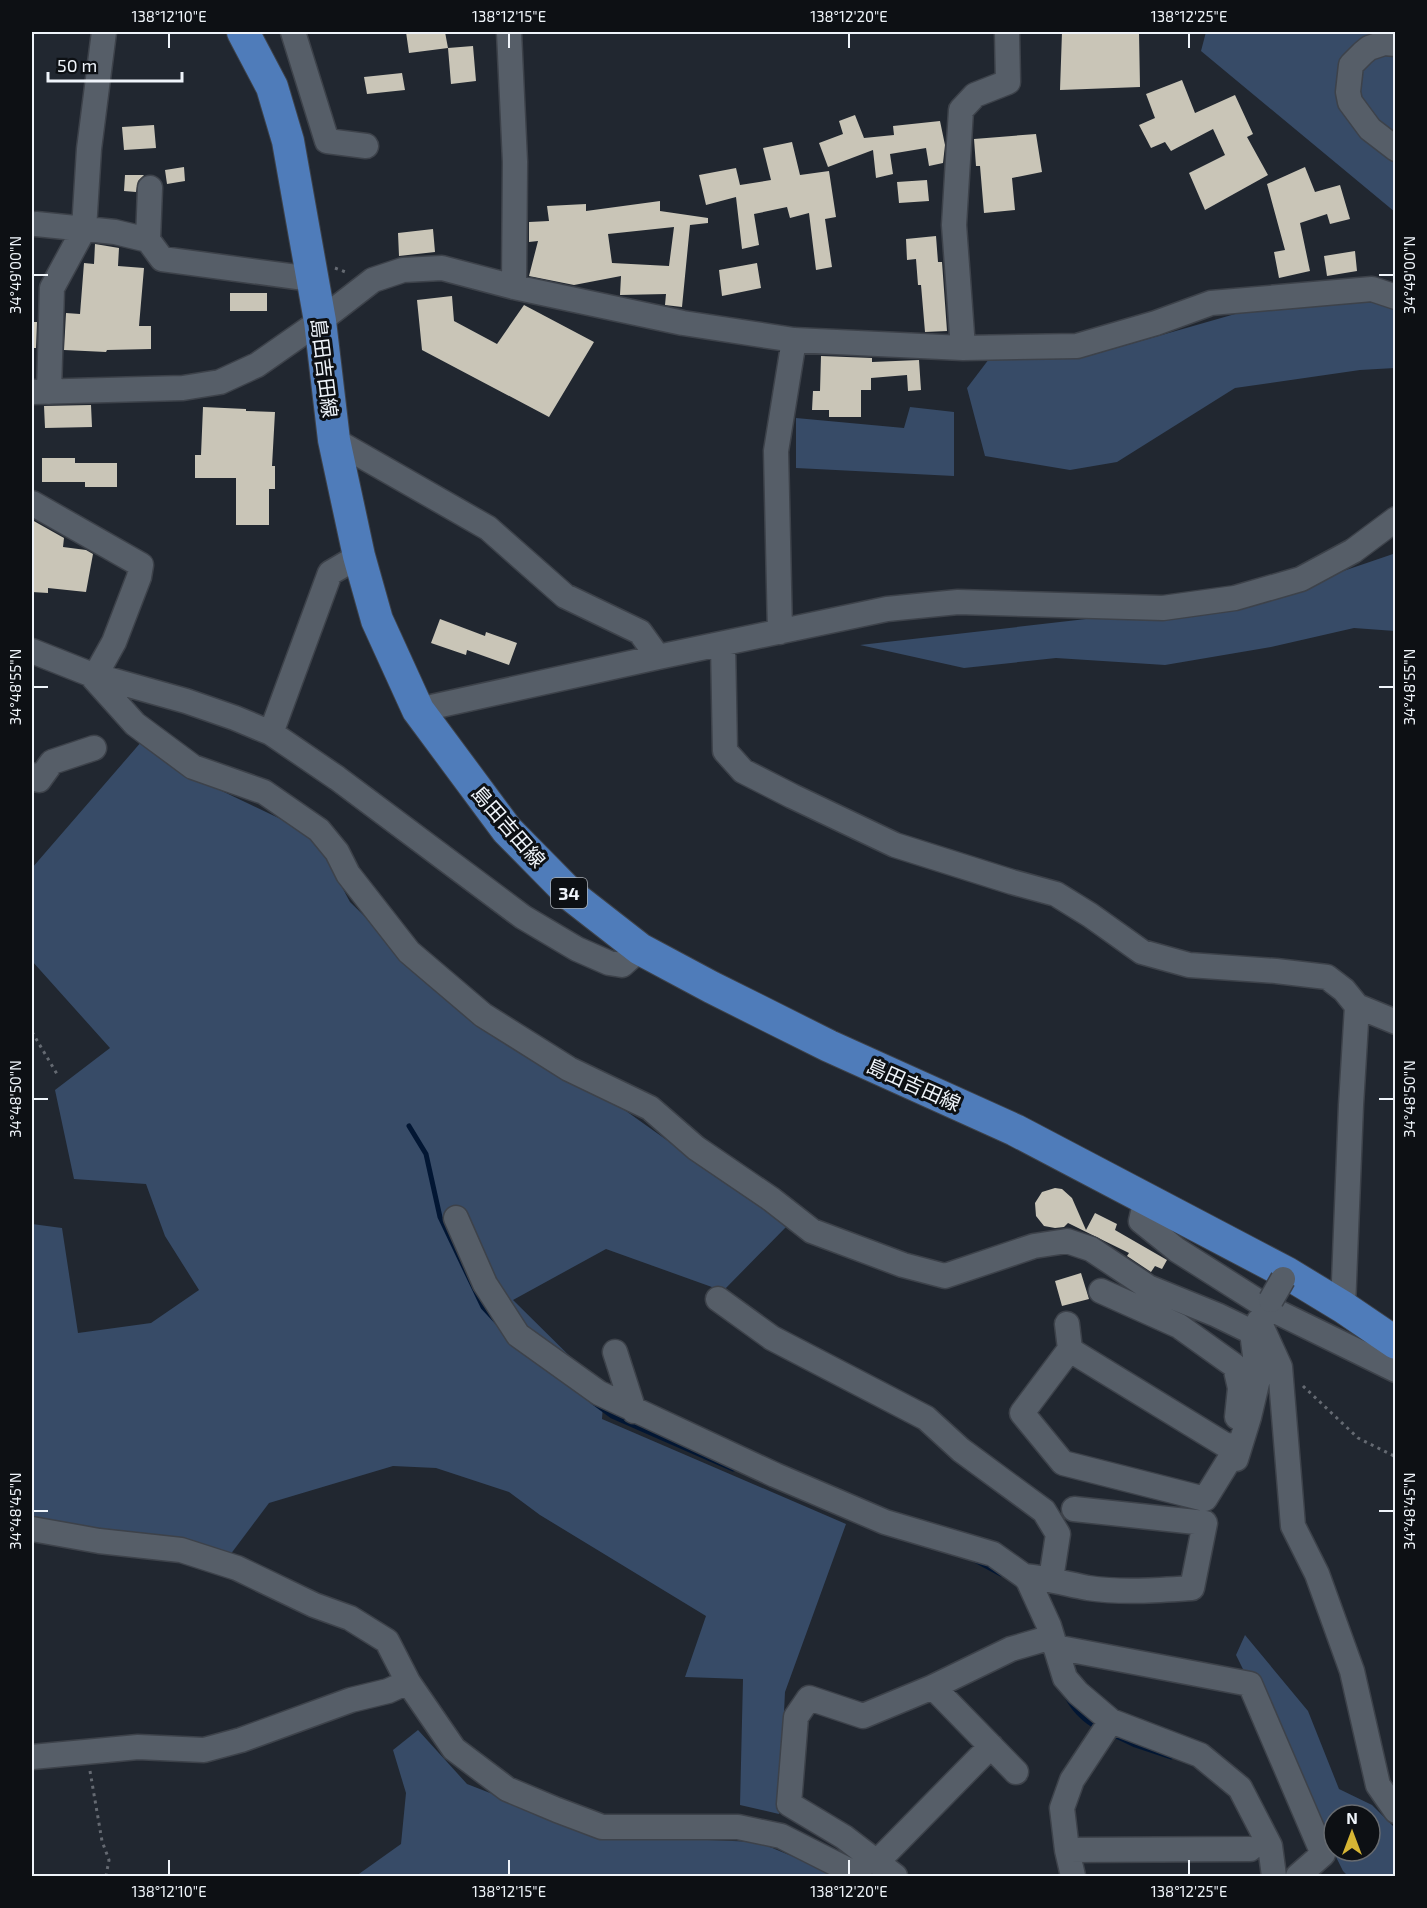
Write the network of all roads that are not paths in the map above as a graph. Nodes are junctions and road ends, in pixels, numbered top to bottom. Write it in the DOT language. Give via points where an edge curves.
graph roads {
  1 [pos="104,32"];
  2 [pos="243,32"];
  3 [pos="293,32"];
  4 [pos="509,32"];
  5 [pos="1007,32"];
  6 [pos="1395,44"];
  7 [pos="366,146"];
  8 [pos="1395,149"];
  9 [pos="150,188"];
  10 [pos="36,224"];
  11 [pos="84,229"];
  12 [pos="148,240"];
  13 [pos="323,273"];
  14 [pos="42,287"];
  15 [pos="514,287"];
  16 [pos="1395,297"];
  17 [pos="320,321"];
  18 [pos="794,340"];
  19 [pos="963,348"];
  20 [pos="40,392"];
  21 [pos="334,440"];
  22 [pos="32,503"];
  23 [pos="1395,519"];
  24 [pos="359,555"];
  25 [pos="780,632"];
  26 [pos="723,644"];
  27 [pos="32,651"];
  28 [pos="658,657"];
  29 [pos="93,675"];
  30 [pos="418,710"];
  31 [pos="271,733"];
  32 [pos="94,748"];
  33 [pos="32,775"];
  34 [pos="640,949"];
  35 [pos="1357,1006"];
  36 [pos="1395,1022"];
  37 [pos="456,1218"];
  38 [pos="1101,1291"];
  39 [pos="718,1299"];
  40 [pos="1270,1302"];
  41 [pos="1343,1307"];
  42 [pos="1067,1324"];
  43 [pos="1395,1343"];
  44 [pos="1070,1349"];
  45 [pos="615,1352"];
  46 [pos="1395,1370"];
  47 [pos="634,1411"];
  48 [pos="1239,1447"];
  49 [pos="1074,1509"];
  50 [pos="1205,1523"];
  51 [pos="32,1529"];
  52 [pos="1024,1576"];
  53 [pos="1051,1579"];
  54 [pos="1047,1641"];
  55 [pos="408,1682"];
  56 [pos="933,1687"];
  57 [pos="1107,1728"];
  58 [pos="991,1746"];
  59 [pos="32,1757"];
  60 [pos="1016,1772"];
  61 [pos="1395,1811"];
  62 [pos="1250,1849"];
  63 [pos="1067,1850"];
  64 [pos="877,1872"];
  65 [pos="1073,1876"];
  66 [pos="1274,1876"];
  67 [pos="1298,1876"];
  1 -- 11 [label="street" via="89,149"];
  2 -- 13 [label="main road, 島田吉田線 / 34" via="272,87"];
  3 -- 7 [label="street" via="327,141"];
  4 -- 15 [label="street" via="515,162"];
  5 -- 19 [label="street" via="1008,82 975,95 961,110 954,225"];
  6 -- 8 [label="street" via="1369,48 1351,65 1348,92 1350,102 1370,129"];
  9 -- 12 [label="street"];
  10 -- 11 [label="street"];
  11 -- 12 [label="street"];
  11 -- 14 [label="street"];
  12 -- 13 [label="street" via="162,258"];
  13 -- 17 [label="main road, 島田吉田線 / 34"];
  14 -- 20 [label="street"];
  15 -- 17 [label="street" via="442,268 403,270 373,280"];
  15 -- 18 [label="street" via="683,324"];
  16 -- 19 [label="street" via="1372,289 1211,303 1077,346"];
  17 -- 20 [label="street" via="257,365 220,382 183,388"];
  17 -- 21 [label="main road, 島田吉田線 / 34"];
  18 -- 19 [label="street"];
  18 -- 25 [label="street" via="776,451"];
  21 -- 24 [label="main road, 島田吉田線 / 34"];
  21 -- 28 [label="street" via="488,528 565,596 640,632"];
  22 -- 29 [label="street" via="141,565 114,642"];
  23 -- 25 [label="street" via="1353,551 1301,579 1235,598 1162,608 958,602 887,609"];
  24 -- 30 [label="main road, 島田吉田線 / 34" via="377,620"];
  24 -- 31 [label="street" via="330,573"];
  25 -- 26 [label="street"];
  26 -- 28 [label="street"];
  26 -- 35 [label="street" via="725,751 743,771 895,845 1056,894 1142,952 1188,965 1327,976"];
  27 -- 29 [label="street"];
  28 -- 30 [label="street"];
  29 -- 31 [label="street" via="186,701"];
  29 -- 40 [label="street" via="135,724 193,767 264,792 319,830 409,952 483,1014 569,1069 650,1108 696,1148 812,1231 903,1265 945,1276 1034,1246 1067,1241 1091,1249 1148,1287 1217,1315"];
  30 -- 34 [label="main road, 島田吉田線 / 34" via="507,830 572,896"];
  31 -- 34 [label="street" via="523,918 609,963 622,965"];
  32 -- 33 [label="street" via="52,762 39,780"];
  34 -- 40 [label="main road, 島田吉田線 / 34" via="829,1046 1015,1130 1146,1199"];
  35 -- 36 [label="street"];
  35 -- 41 [label="street"];
  37 -- 47 [label="street" via="485,1284 518,1335 599,1393"];
  38 -- 48 [label="street" via="1179,1326 1235,1366 1240,1388 1235,1432"];
  39 -- 53 [label="street" via="772,1338 926,1418 961,1450 1044,1511 1058,1534"];
  40 -- 41 [label="main road, 島田吉田線 / 34"];
  40 -- 46 [label="street"];
  40 -- 48 [label="street" via="1258,1379"];
  40 -- 61 [label="street" via="1280,1367 1293,1526 1317,1574 1352,1671 1378,1785"];
  41 -- 43 [label="main road, 島田吉田線 / 34"];
  42 -- 44 [label="street"];
  44 -- 48 [label="street" via="1227,1446"];
  44 -- 48 [label="street" via="1022,1413 1064,1463 1205,1499"];
  45 -- 47 [label="street"];
  47 -- 52 [label="street" via="885,1522 993,1554"];
  48 -- 50 [label="street"];
  49 -- 50 [label="street"];
  50 -- 53 [label="street" via="1192,1588 1089,1588"];
  51 -- 55 [label="street" via="181,1550 237,1568 350,1618 387,1641"];
  52 -- 53 [label="street"];
  52 -- 54 [label="street" via="1033,1589"];
  54 -- 56 [label="street" via="1011,1649"];
  54 -- 57 [label="street" via="1065,1678"];
  54 -- 67 [label="street" via="1250,1684 1323,1854"];
  55 -- 59 [label="street" via="204,1750 138,1747"];
  55 -- 64 [label="street" via="454,1749 507,1789 602,1827 738,1827 781,1836"];
  56 -- 58 [label="street"];
  56 -- 64 [label="street" via="863,1716 809,1698 796,1717 789,1804 844,1837"];
  57 -- 63 [label="street" via="1072,1780 1062,1809"];
  57 -- 66 [label="street" via="1200,1755 1240,1788 1270,1846"];
  58 -- 60 [label="street"];
  58 -- 64 [label="street"];
  62 -- 63 [label="street"];
  63 -- 65 [label="street"];
}
